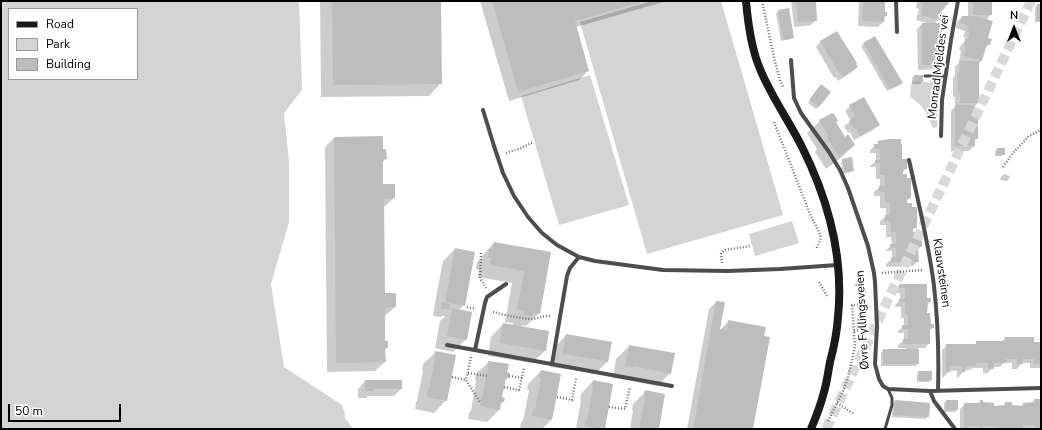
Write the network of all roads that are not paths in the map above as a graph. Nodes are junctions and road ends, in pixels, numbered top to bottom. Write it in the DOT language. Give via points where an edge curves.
graph roads {
  1 [pos="746,1"];
  2 [pos="896,1"];
  3 [pos="958,1"];
  4 [pos="897,32"];
  5 [pos="791,60"];
  6 [pos="925,76"];
  7 [pos="946,76"];
  8 [pos="484,110"];
  9 [pos="941,136"];
  10 [pos="909,160"];
  11 [pos="579,257"];
  12 [pos="837,265"];
  13 [pos="506,284"];
  14 [pos="447,345"];
  15 [pos="474,350"];
  16 [pos="552,364"];
  17 [pos="672,386"];
  18 [pos="1041,388"];
  19 [pos="888,389"];
  20 [pos="930,391"];
  21 [pos="938,391"];
  22 [pos="812,429"];
  23 [pos="885,429"];
  24 [pos="955,429"];
  1 -- 12 [label="main road, Øvre Fyllingsveien" via="754,53 767,85 814,171 826,204"];
  2 -- 4 [label="street"];
  3 -- 7 [label="street, Monrad Mjeldes vei"];
  5 -- 19 [label="street, Øvre Fyllingsveien" via="794,98 801,113 840,170 868,246 875,280 875,364 879,379"];
  6 -- 7 [label="lane"];
  7 -- 9 [label="street, Monrad Mjeldes vei"];
  8 -- 11 [label="street, Øvre Fyllingsveien" via="503,173 514,196 542,234"];
  10 -- 21 [label="street, Klauvsteinen" via="932,270 938,338"];
  11 -- 12 [label="street, Øvre Fyllingsveien" via="663,270 722,271"];
  11 -- 16 [label="street" via="568,275"];
  12 -- 22 [label="main road, Øvre Fyllingsveien" via="839,292 835,341 824,391"];
  13 -- 15 [label="street" via="487,297"];
  14 -- 15 [label="street"];
  15 -- 16 [label="street"];
  16 -- 17 [label="street"];
  18 -- 21 [label="street"];
  19 -- 20 [label="street"];
  19 -- 23 [label="lane" via="892,405"];
  20 -- 21 [label="street"];
  20 -- 24 [label="street" via="934,401"];
}
